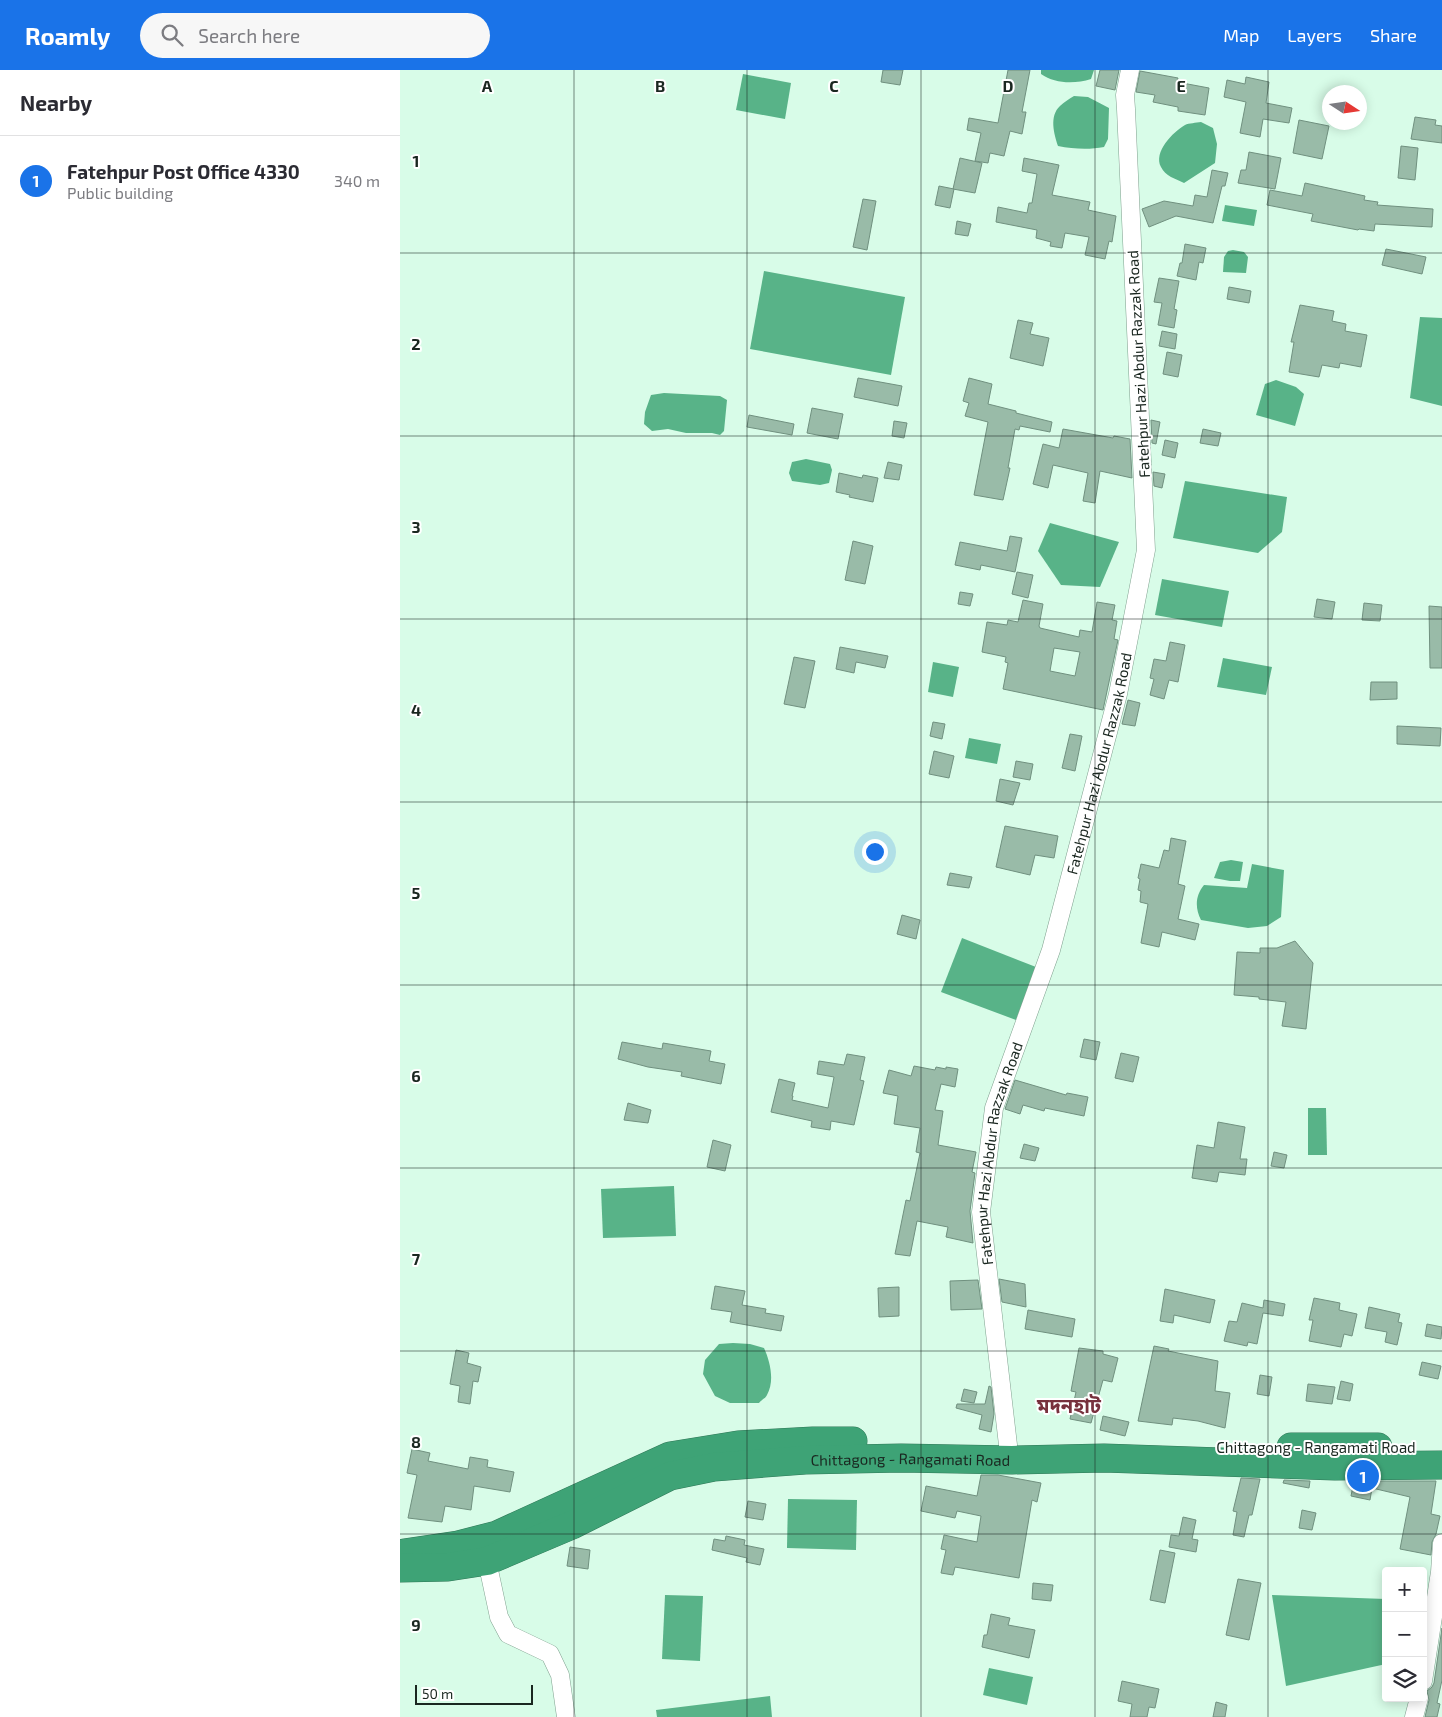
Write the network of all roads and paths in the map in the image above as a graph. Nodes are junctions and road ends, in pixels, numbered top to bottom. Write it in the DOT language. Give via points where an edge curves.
graph roads {
  1 [pos="1130,70"];
  2 [pos="1008,1445"];
  3 [pos="1442,1448"];
  4 [pos="1442,1465"];
  5 [pos="1442,1543"];
  6 [pos="400,1553"];
  7 [pos="487,1561"];
  8 [pos="400,1568"];
  9 [pos="1427,1657"];
  10 [pos="1418,1702"];
  11 [pos="566,1717"];
  12 [pos="1414,1717"];
  1 -- 2 [label="street, Fatehpur Hazi Abdur Razzak Road" via="1125,94 1146,550 1118,694 1051,950 994,1108 981,1212"];
  2 -- 3 [label="highway, Chittagong - Rangamati Road"];
  2 -- 6 [label="highway, Chittagong - Rangamati Road" via="813,1441 738,1445 670,1456 498,1535 410,1554"];
  4 -- 7 [label="highway, Chittagong - Rangamati Road" via="1335,1466 1104,1458 901,1458 805,1460 714,1467 670,1476 572,1525"];
  5 -- 9 [label="street"];
  7 -- 8 [label="highway, Chittagong - Rangamati Road" via="448,1567"];
  7 -- 11 [label="street" via="499,1617 508,1634 550,1654 560,1675"];
  10 -- 12 [label="street"];
}
